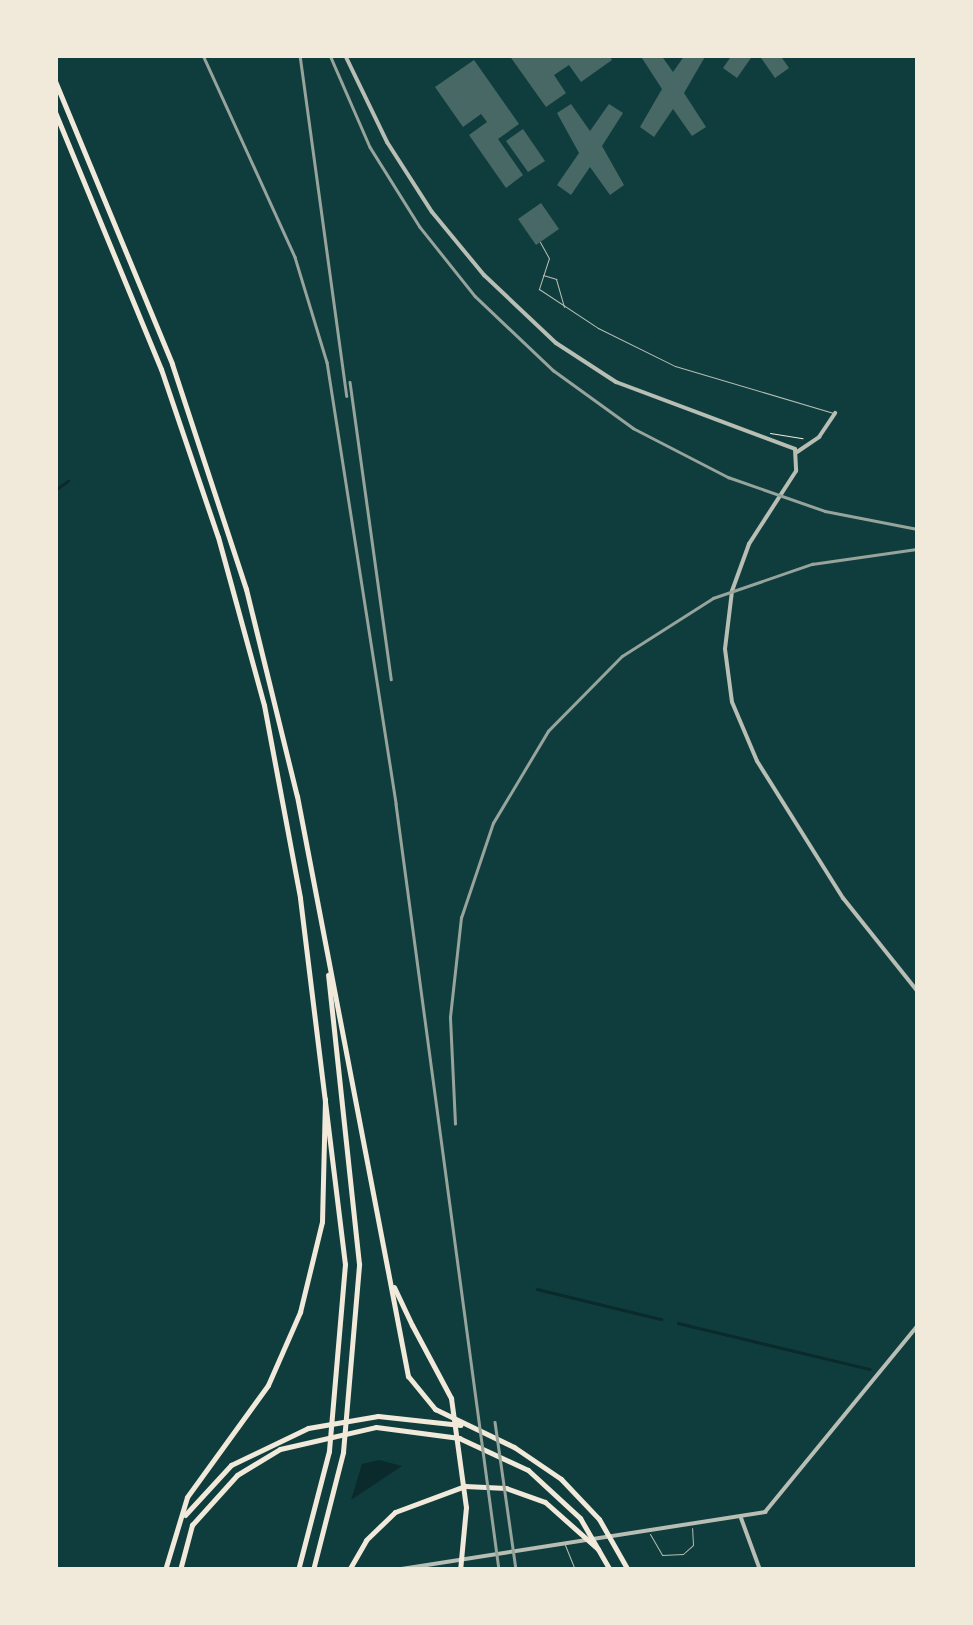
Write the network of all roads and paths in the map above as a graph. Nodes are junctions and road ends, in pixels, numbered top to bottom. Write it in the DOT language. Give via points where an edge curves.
graph roads {
  1 [pos="345,55"];
  2 [pos="55,81"];
  3 [pos="55,112"];
  4 [pos="540,242"];
  5 [pos="540,275"];
  6 [pos="564,307"];
  7 [pos="835,413"];
  8 [pos="767,434"];
  9 [pos="804,439"];
  10 [pos="796,452"];
  11 [pos="324,942"];
  12 [pos="918,992"];
  13 [pos="325,1076"];
  14 [pos="391,1280"];
  15 [pos="918,1324"];
  16 [pos="469,1426"];
  17 [pos="741,1518"];
  18 [pos="180,1522"];
  19 [pos="692,1524"];
  20 [pos="650,1531"];
  21 [pos="564,1542"];
  22 [pos="600,1551"];
  23 [pos="166,1570"];
  24 [pos="180,1570"];
  25 [pos="298,1570"];
  26 [pos="313,1570"];
  27 [pos="348,1570"];
  28 [pos="394,1570"];
  29 [pos="460,1570"];
  30 [pos="575,1570"];
  31 [pos="610,1570"];
  32 [pos="628,1570"];
  33 [pos="760,1570"];
  1 -- 8 [label="street" via="387,142 432,212 544,332 616,382"];
  2 -- 11 [label="main road" via="172,364 230,533 276,702"];
  3 -- 13 [label="main road" via="161,369 234,592 283,799"];
  4 -- 5 [label="lane" via="549,258"];
  5 -- 6 [label="lane" via="556,279"];
  5 -- 6 [label="lane" via="538,289"];
  6 -- 7 [label="lane" via="675,366"];
  7 -- 10 [label="street" via="819,437"];
  8 -- 9 [label="path"];
  8 -- 10 [label="street"];
  10 -- 12 [label="street" via="791,478 742,560 726,621 730,689 750,749 852,912"];
  11 -- 14 [label="main road"];
  11 -- 26 [label="main road" via="358,1264 343,1452"];
  13 -- 18 [label="main road" via="322,1222 300,1312 268,1385 187,1497"];
  13 -- 25 [label="main road" via="346,1264 342,1356 329,1451"];
  14 -- 16 [label="main road" via="406,1370 435,1408"];
  14 -- 29 [label="main road" via="447,1383 466,1507"];
  15 -- 17 [label="street" via="776,1505"];
  16 -- 18 [label="main road" via="378,1416 308,1428 231,1465"];
  16 -- 32 [label="main road" via="561,1479 598,1519"];
  17 -- 19 [label="street"];
  17 -- 33 [label="street"];
  18 -- 23 [label="main road"];
  19 -- 20 [label="street"];
  19 -- 20 [label="lane" via="690,1550 668,1556 652,1547"];
  20 -- 21 [label="street"];
  21 -- 28 [label="street"];
  21 -- 30 [label="lane"];
  22 -- 24 [label="main road" via="580,1518 511,1460 437,1432 376,1428 306,1440 254,1463 221,1488 192,1525"];
  22 -- 27 [label="main road" via="568,1517 518,1492 478,1486 442,1490 384,1520"];
  22 -- 31 [label="main road"];
}
